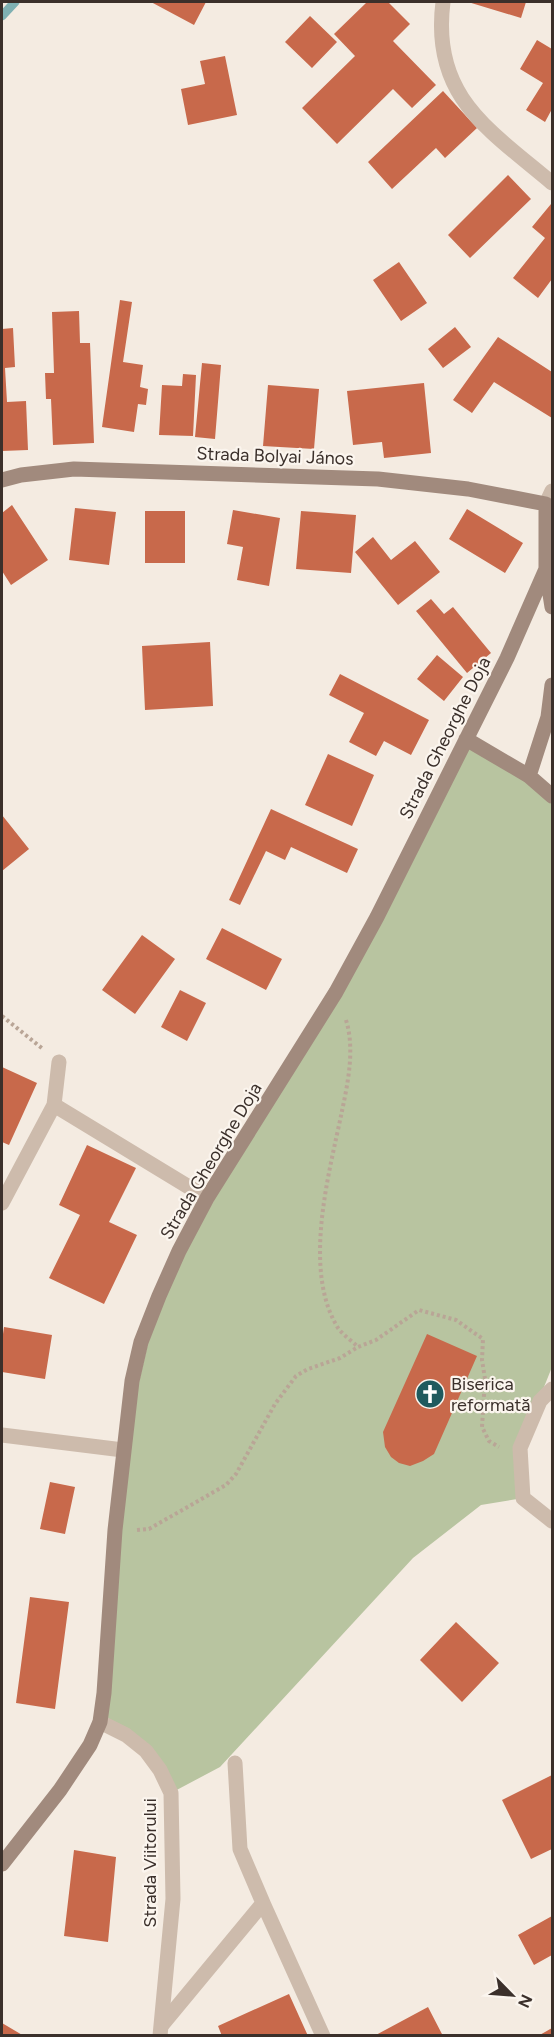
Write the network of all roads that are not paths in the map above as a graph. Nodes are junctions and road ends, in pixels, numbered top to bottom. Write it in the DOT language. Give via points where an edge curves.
graph roads {
  1 [pos="443,2"];
  2 [pos="552,183"];
  3 [pos="2,480"];
  4 [pos="549,497"];
  5 [pos="546,569"];
  6 [pos="552,607"];
  7 [pos="552,685"];
  8 [pos="466,739"];
  9 [pos="530,776"];
  10 [pos="552,796"];
  11 [pos="58,1062"];
  12 [pos="54,1105"];
  13 [pos="207,1198"];
  14 [pos="2,1203"];
  15 [pos="552,1389"];
  16 [pos="2,1435"];
  17 [pos="123,1450"];
  18 [pos="552,1521"];
  19 [pos="100,1722"];
  20 [pos="235,1763"];
  21 [pos="2,1864"];
  22 [pos="263,1903"];
  23 [pos="161,2030"];
  24 [pos="323,2036"];
  1 -- 2 [label="street" via="441,47 461,98 482,122"];
  3 -- 4 [label="street, Strada Bolyai János" via="74,469 378,479"];
  4 -- 5 [label="street, Strada Gheorghe Doja"];
  5 -- 6 [label="street"];
  5 -- 8 [label="street, Strada Gheorghe Doja"];
  7 -- 9 [label="street" via="548,717"];
  8 -- 9 [label="street"];
  8 -- 13 [label="street, Strada Gheorghe Doja" via="336,992"];
  9 -- 10 [label="street"];
  11 -- 12 [label="street"];
  12 -- 13 [label="street"];
  12 -- 14 [label="street"];
  13 -- 17 [label="street, Strada Gheorghe Doja" via="179,1251 141,1342"];
  15 -- 18 [label="street" via="540,1401 520,1448 523,1498"];
  16 -- 17 [label="street"];
  17 -- 19 [label="street, Strada Gheorghe Doja"];
  19 -- 21 [label="street, Strada Gheorghe Doja" via="90,1745 60,1790"];
  19 -- 23 [label="street, Strada Viitorului" via="146,1751 171,1793 173,1899"];
  20 -- 22 [label="street" via="240,1849"];
  22 -- 23 [label="street"];
  22 -- 24 [label="street"];
}
